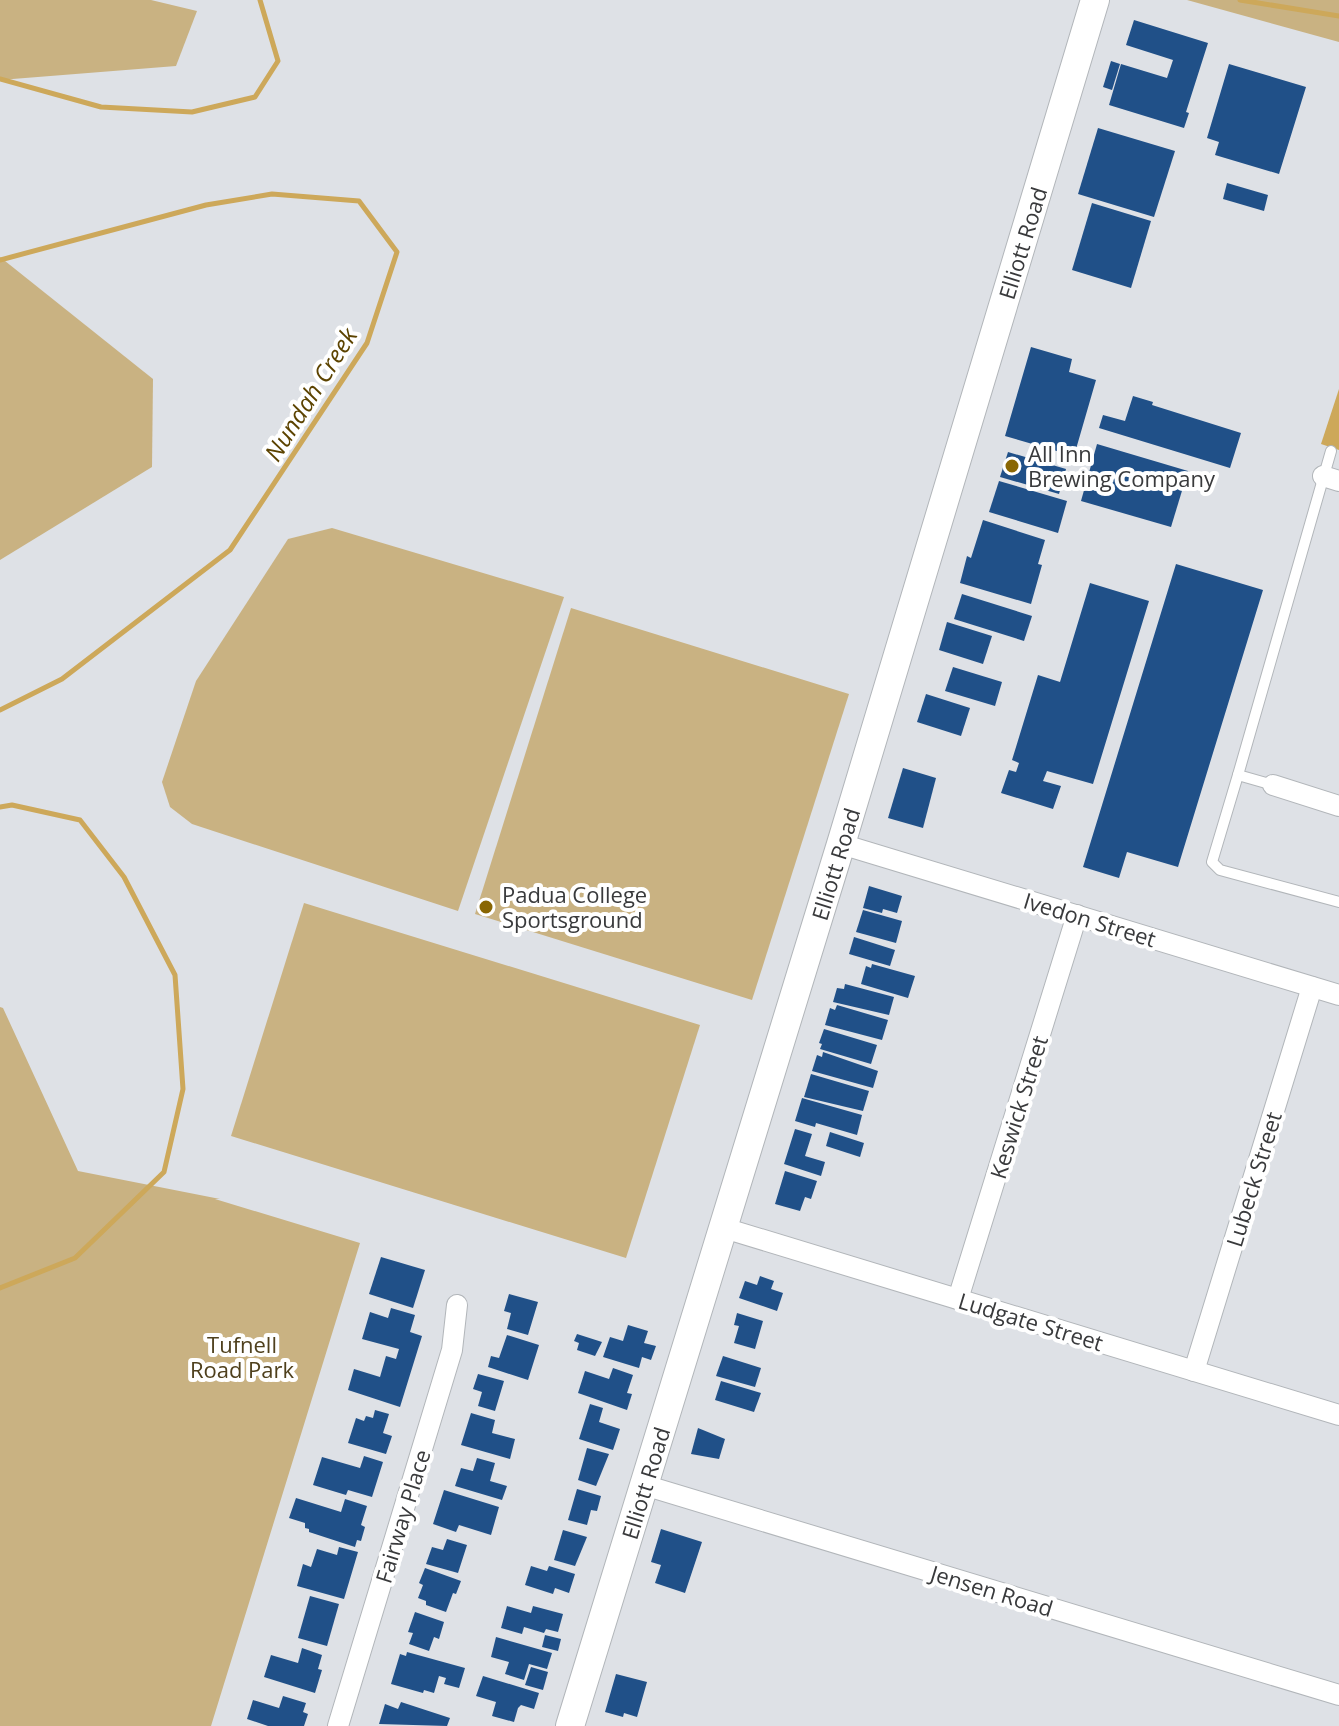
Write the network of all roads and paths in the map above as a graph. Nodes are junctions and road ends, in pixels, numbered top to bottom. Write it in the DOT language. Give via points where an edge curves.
graph roads {
  1 [pos="1095,0"];
  2 [pos="1331,451"];
  3 [pos="1331,479"];
  4 [pos="1238,775"];
  5 [pos="1273,785"];
  6 [pos="1339,806"];
  7 [pos="841,844"];
  8 [pos="1339,902"];
  9 [pos="1077,915"];
  10 [pos="1312,987"];
  11 [pos="1339,995"];
  12 [pos="724,1228"];
  13 [pos="958,1299"];
  14 [pos="457,1305"];
  15 [pos="1194,1371"];
  16 [pos="1339,1415"];
  17 [pos="644,1485"];
  18 [pos="1339,1695"];
  19 [pos="338,1726"];
  20 [pos="570,1726"];
  1 -- 7 [label="street, Elliott Road"];
  2 -- 3 [label="lane"];
  3 -- 4 [label="lane" via="1314,503"];
  4 -- 5 [label="lane"];
  4 -- 8 [label="lane" via="1212,862 1220,870"];
  5 -- 6 [label="street"];
  7 -- 9 [label="street, Ivedon Street"];
  7 -- 12 [label="street, Elliott Road"];
  9 -- 10 [label="street, Ivedon Street"];
  9 -- 13 [label="street, Keswick Street"];
  10 -- 11 [label="street, Ivedon Street"];
  10 -- 15 [label="street, Lubeck Street"];
  12 -- 13 [label="street, Ludgate Street"];
  12 -- 17 [label="street, Elliott Road"];
  13 -- 15 [label="street, Ludgate Street"];
  14 -- 19 [label="street, Fairway Place" via="452,1350"];
  15 -- 16 [label="street, Ludgate Street"];
  17 -- 18 [label="street, Jensen Road"];
  17 -- 20 [label="street, Elliott Road"];
}
